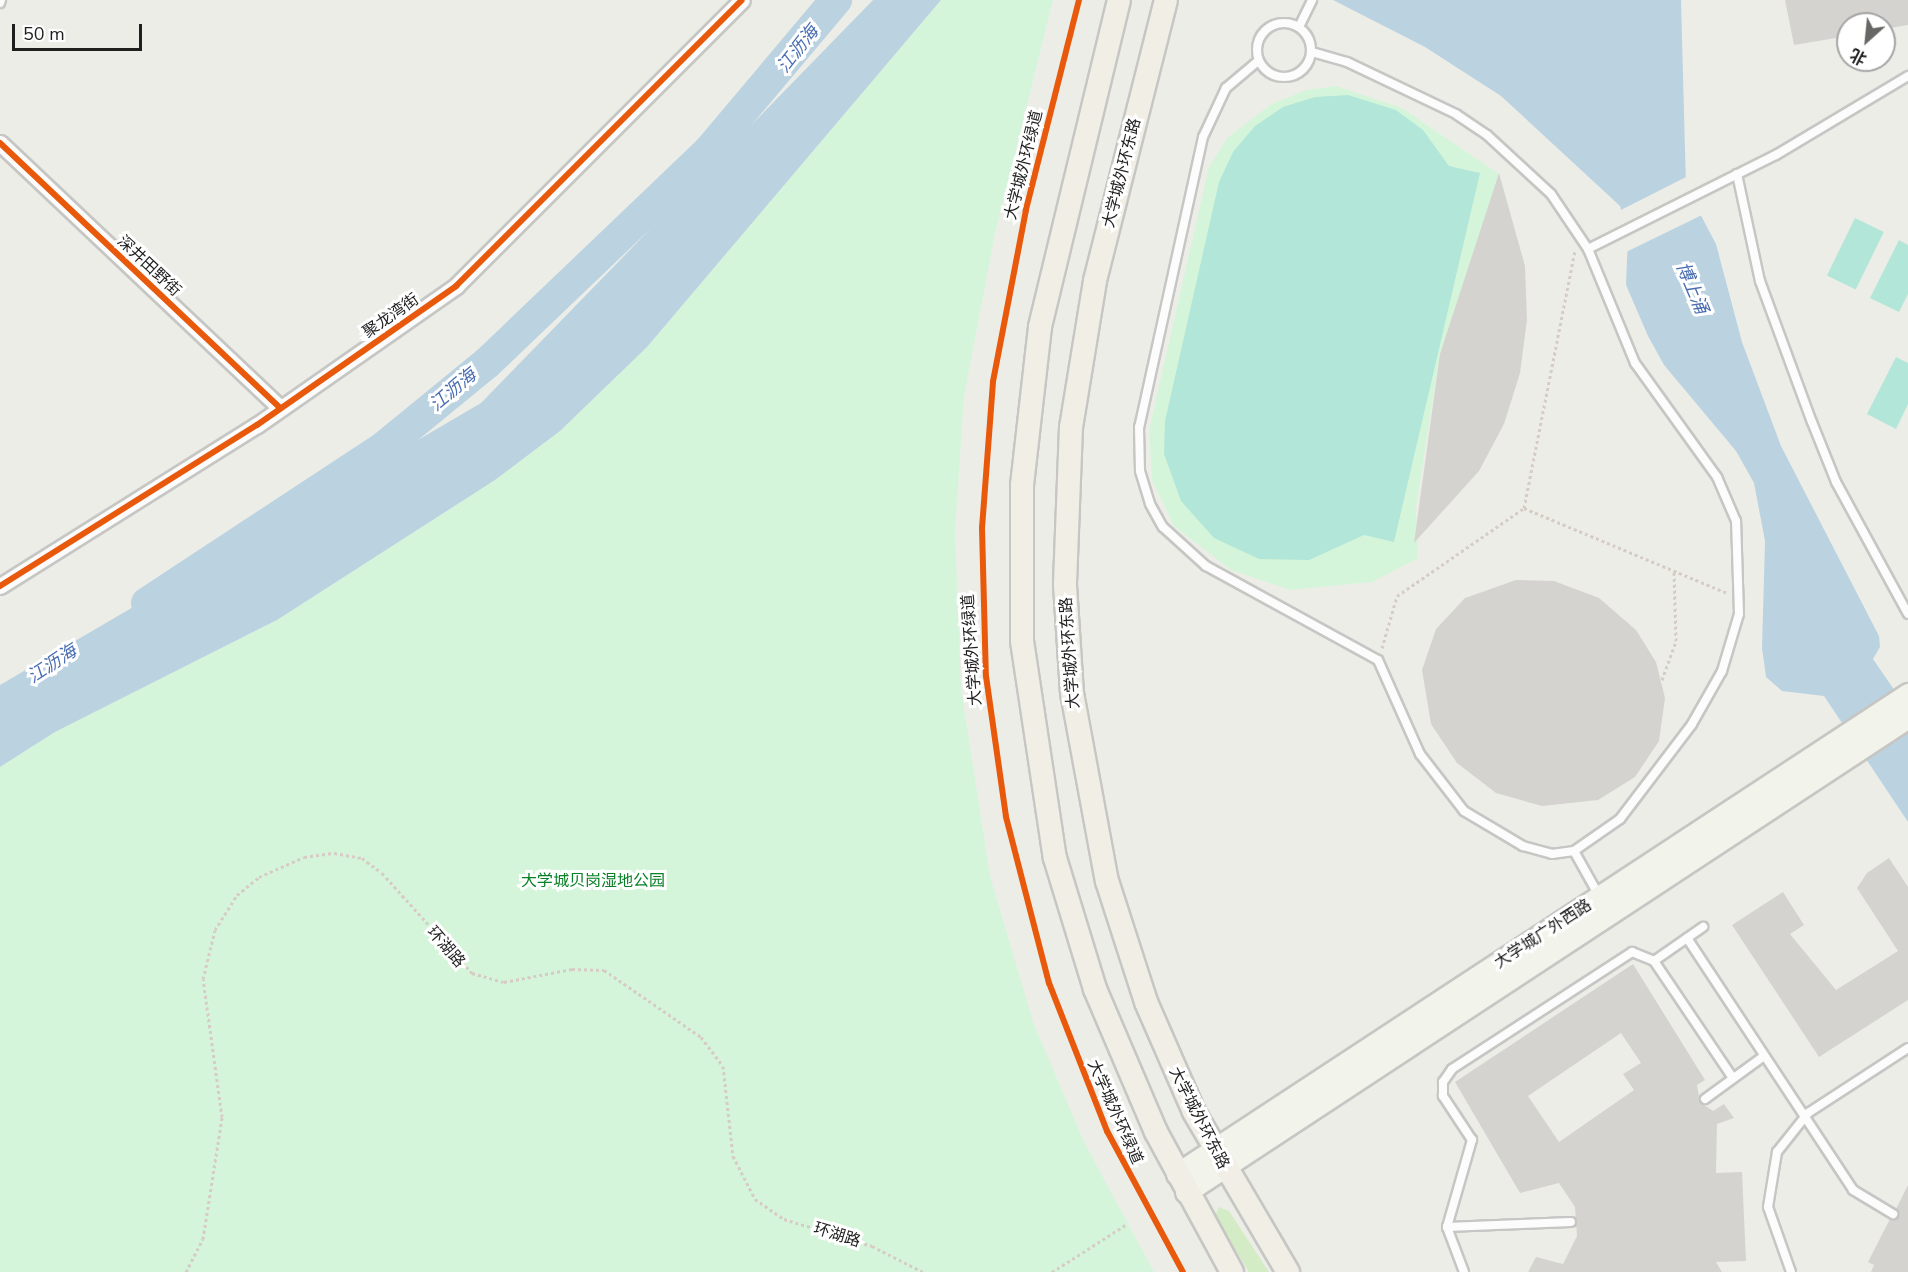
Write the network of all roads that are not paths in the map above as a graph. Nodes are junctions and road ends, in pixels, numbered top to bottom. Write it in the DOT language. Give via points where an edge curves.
graph roads {
  1 [pos="742,0"];
  2 [pos="1119,0"];
  3 [pos="1166,0"];
  4 [pos="1312,0"];
  5 [pos="1299,27"];
  6 [pos="1311,52"];
  7 [pos="1258,61"];
  8 [pos="1908,76"];
  9 [pos="0,143"];
  10 [pos="1737,174"];
  11 [pos="1588,249"];
  12 [pos="280,408"];
  13 [pos="0,586"];
  14 [pos="1908,614"];
  15 [pos="1908,693"];
  16 [pos="1908,717"];
  17 [pos="1574,851"];
  18 [pos="1605,905"];
  19 [pos="1703,927"];
  20 [pos="1687,938"];
  21 [pos="1654,961"];
  22 [pos="1908,1048"];
  23 [pos="1764,1056"];
  24 [pos="1733,1078"];
  25 [pos="1705,1099"];
  26 [pos="1805,1116"];
  27 [pos="1220,1158"];
  28 [pos="1182,1183"];
  29 [pos="1893,1214"];
  30 [pos="1571,1222"];
  31 [pos="1447,1227"];
  32 [pos="1232,1272"];
  33 [pos="1288,1272"];
  34 [pos="1464,1272"];
  35 [pos="1791,1272"];
  1 -- 12 [label="street, 聚龙湾街" via="471,273"];
  2 -- 28 [label="main road" via="1041,327 1022,485 1022,641 1042,798 1071,918 1095,989"];
  3 -- 27 [label="main road, 大学城外环东路" via="1084,339 1068,474 1067,638 1078,744 1112,900 1162,1043"];
  4 -- 5 [label="lane"];
  5 -- 6 [label="lane"];
  5 -- 7 [label="lane" via="1280,22 1263,31 1257,42"];
  6 -- 7 [label="lane" via="1303,69 1285,77 1272,75"];
  6 -- 11 [label="lane" via="1381,77 1487,135 1540,182"];
  7 -- 17 [label="lane" via="1226,88 1203,137 1143,399 1138,453 1143,487 1163,527 1206,566 1378,660 1420,754 1451,798 1522,846 1552,854"];
  8 -- 10 [label="lane"];
  9 -- 12 [label="street, 深井田野街"];
  10 -- 11 [label="lane"];
  10 -- 14 [label="lane" via="1760,281 1812,422 1840,490"];
  11 -- 17 [label="lane" via="1635,363 1729,500 1739,539 1740,598 1729,654 1692,724 1620,819"];
  12 -- 13 [label="street, 聚龙湾街"];
  15 -- 18 [label="main road, 大学城广外西路"];
  16 -- 18 [label="main road, 大学城广外西路"];
  17 -- 18 [label="lane"];
  18 -- 27 [label="main road, 大学城广外西路"];
  19 -- 20 [label="lane"];
  20 -- 21 [label="lane"];
  20 -- 23 [label="lane"];
  21 -- 24 [label="lane"];
  21 -- 31 [label="lane" via="1637,952 1624,955 1445,1076 1443,1096 1472,1140"];
  22 -- 26 [label="lane"];
  23 -- 24 [label="lane"];
  23 -- 26 [label="lane"];
  24 -- 25 [label="lane"];
  26 -- 29 [label="lane" via="1856,1193"];
  26 -- 35 [label="lane" via="1777,1152 1768,1183 1770,1219"];
  27 -- 28 [label="main road, 大学城广外西路"];
  27 -- 33 [label="main road, 大学城外环东路"];
  28 -- 32 [label="main road"];
  30 -- 31 [label="lane"];
  31 -- 34 [label="lane"];
}
